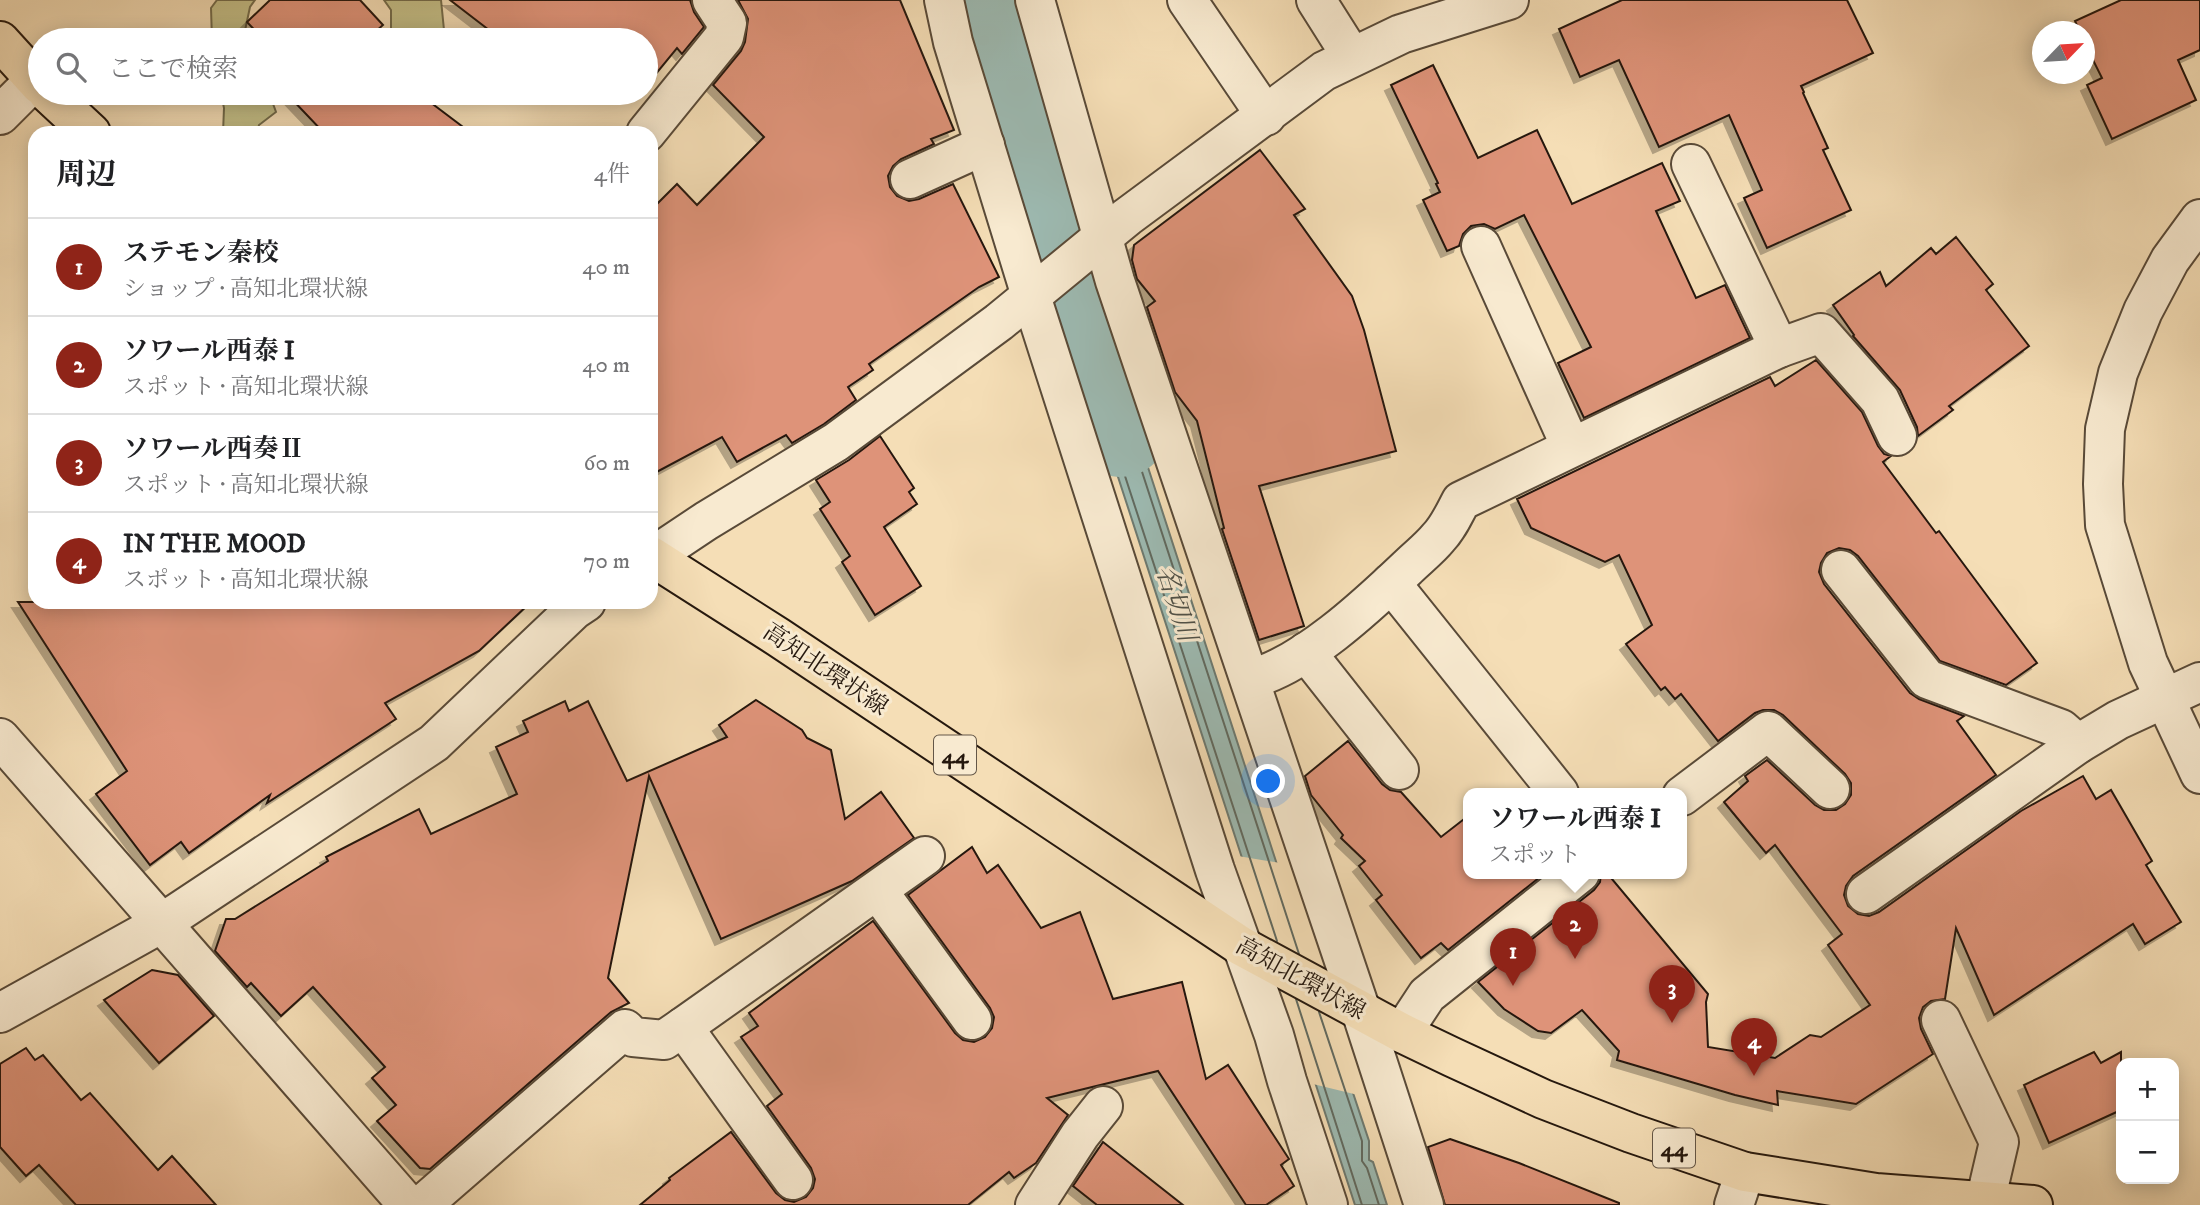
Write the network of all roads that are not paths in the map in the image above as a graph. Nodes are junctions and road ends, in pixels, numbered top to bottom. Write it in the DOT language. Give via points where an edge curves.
graph roads {
  1 [pos="712,0"];
  2 [pos="944,0"];
  3 [pos="1035,0"];
  4 [pos="1187,0"];
  5 [pos="1316,0"];
  6 [pos="1509,0"];
  7 [pos="0,41"];
  8 [pos="1352,57"];
  9 [pos="28,72"];
  10 [pos="28,95"];
  11 [pos="61,105"];
  12 [pos="0,115"];
  13 [pos="1266,116"];
  14 [pos="84,126"];
  15 [pos="652,126"];
  16 [pos="985,145"];
  17 [pos="1691,164"];
  18 [pos="910,179"];
  19 [pos="2200,219"];
  20 [pos="1095,243"];
  21 [pos="1481,246"];
  22 [pos="1037,291"];
  23 [pos="1779,348"];
  24 [pos="1897,436"];
  25 [pos="1571,447"];
  26 [pos="658,552"];
  27 [pos="658,561"];
  28 [pos="1841,570"];
  29 [pos="1391,583"];
  30 [pos="576,609"];
  31 [pos="1306,652"];
  32 [pos="1250,679"];
  33 [pos="2200,682"];
  34 [pos="2165,700"];
  35 [pos="0,738"];
  36 [pos="2078,744"];
  37 [pos="1399,770"];
  38 [pos="2200,774"];
  39 [pos="1555,788"];
  40 [pos="1830,789"];
  41 [pos="1687,792"];
  42 [pos="925,856"];
  43 [pos="1572,879"];
  44 [pos="878,891"];
  45 [pos="1866,894"];
  46 [pos="162,923"];
  47 [pos="1250,951"];
  48 [pos="1351,1005"];
  49 [pos="0,1013"];
  50 [pos="972,1020"];
  51 [pos="1941,1020"];
  52 [pos="683,1027"];
  53 [pos="1402,1033"];
  54 [pos="1103,1106"];
  55 [pos="793,1180"];
  56 [pos="1740,1188"];
  57 [pos="1984,1202"];
  58 [pos="408,1205"];
  59 [pos="422,1205"];
  60 [pos="1035,1205"];
  61 [pos="1328,1205"];
  62 [pos="1424,1205"];
  63 [pos="2033,1205"];
  1 -- 15 [label="street" via="727,23 724,37"];
  2 -- 16 [label="street"];
  3 -- 20 [label="street"];
  4 -- 13 [label="street"];
  5 -- 8 [label="street"];
  6 -- 8 [label="street" via="1401,34"];
  7 -- 9 [label="main road"];
  8 -- 13 [label="street" via="1324,71"];
  10 -- 12 [label="street"];
  11 -- 14 [label="main road"];
  13 -- 20 [label="street"];
  16 -- 18 [label="street"];
  16 -- 22 [label="street"];
  17 -- 23 [label="street"];
  19 -- 34 [label="street" via="2170,260 2143,311 2118,373 2105,429 2105,525 2148,663"];
  20 -- 22 [label="street"];
  20 -- 32 [label="street"];
  21 -- 25 [label="street"];
  22 -- 26 [label="street" via="836,442"];
  22 -- 47 [label="street"];
  23 -- 24 [label="street" via="1821,333 1881,400"];
  23 -- 25 [label="street"];
  25 -- 29 [label="street" via="1461,502 1439,537"];
  27 -- 47 [label="main road, 高知北環状線 / 44"];
  28 -- 36 [label="street" via="1927,679 2061,729"];
  29 -- 31 [label="street"];
  29 -- 39 [label="street"];
  30 -- 46 [label="street" via="434,743"];
  31 -- 32 [label="street"];
  31 -- 37 [label="street"];
  32 -- 48 [label="street"];
  33 -- 34 [label="street"];
  34 -- 36 [label="street"];
  34 -- 38 [label="street"];
  35 -- 46 [label="street"];
  36 -- 45 [label="street"];
  40 -- 41 [label="street" via="1768,731"];
  42 -- 44 [label="street"];
  43 -- 53 [label="street" via="1427,995"];
  44 -- 50 [label="street"];
  44 -- 52 [label="street"];
  46 -- 49 [label="street"];
  46 -- 58 [label="street"];
  47 -- 48 [label="main road, 高知北環状線 / 44"];
  47 -- 61 [label="street"];
  48 -- 53 [label="main road, 高知北環状線 / 44"];
  48 -- 62 [label="street"];
  51 -- 57 [label="street" via="1999,1142"];
  52 -- 55 [label="street"];
  52 -- 59 [label="street" via="664,1040 633,1037 625,1029"];
  53 -- 56 [label="main road, 高知北環状線 / 44" via="1543,1099 1631,1133"];
  54 -- 60 [label="street"];
  56 -- 57 [label="main road, 高知北環状線 / 44"];
  57 -- 63 [label="main road, 高知北環状線 / 44"];
}
